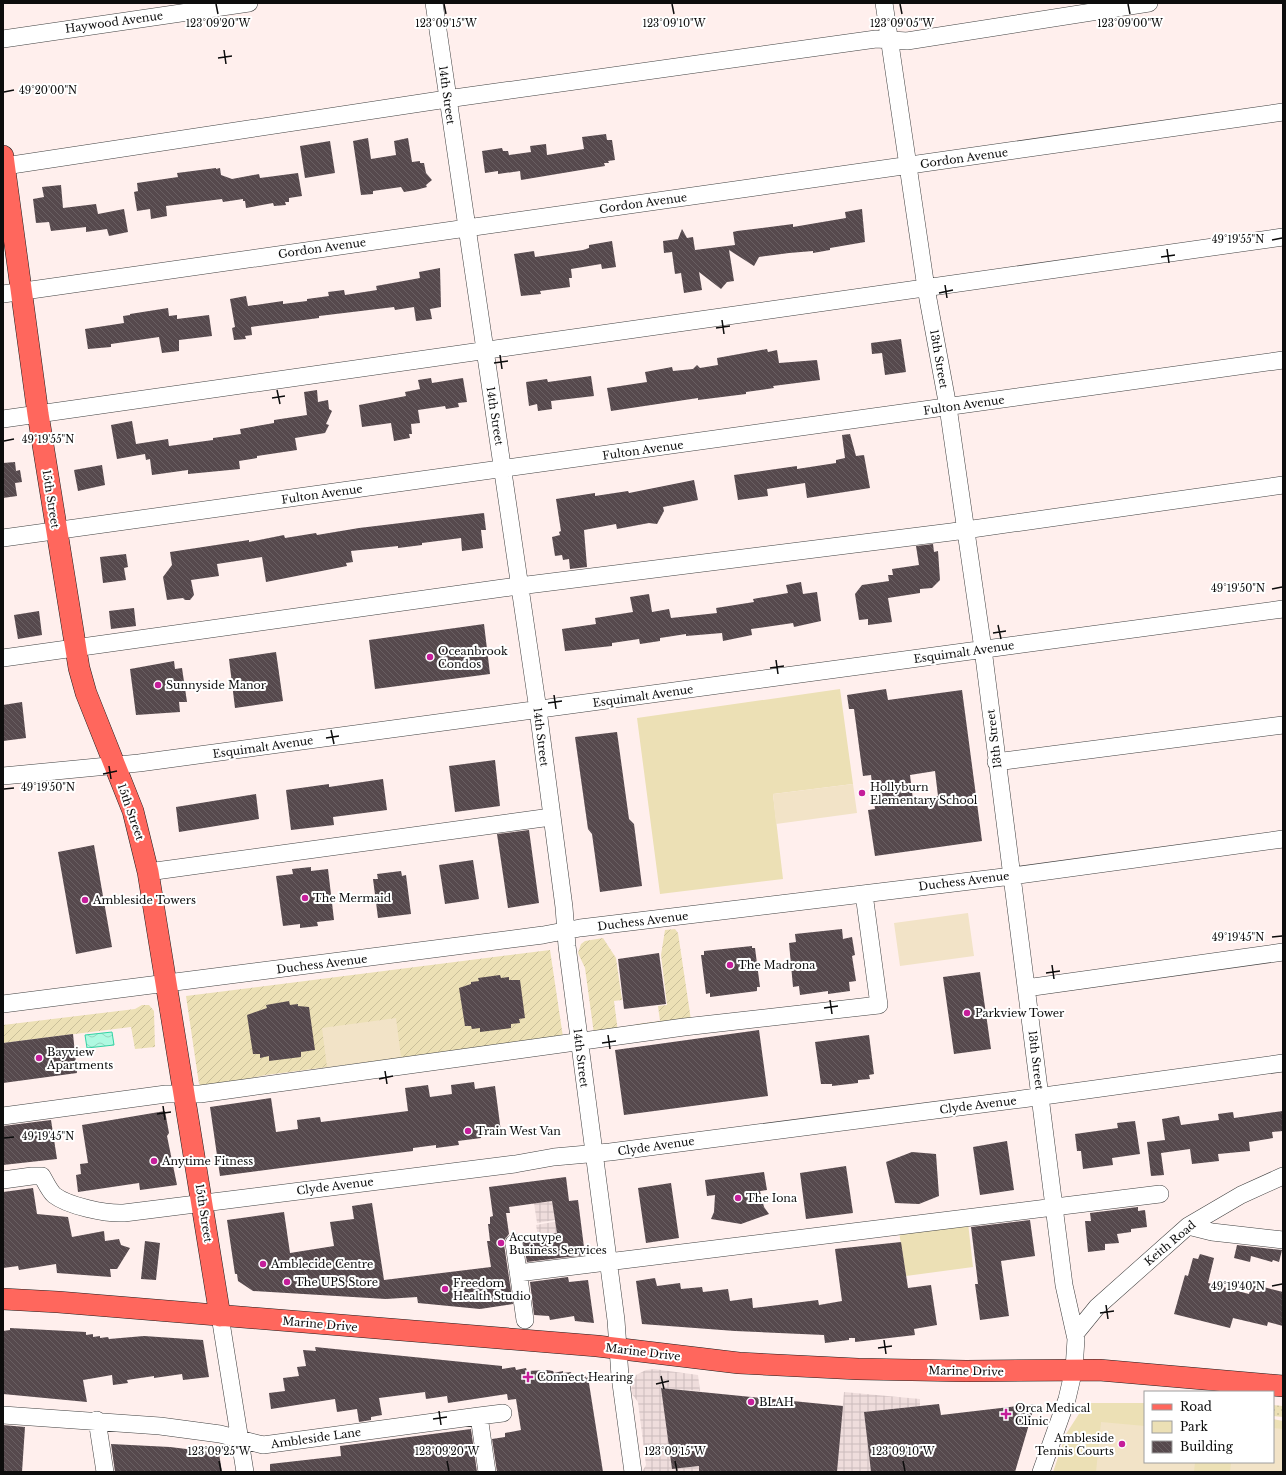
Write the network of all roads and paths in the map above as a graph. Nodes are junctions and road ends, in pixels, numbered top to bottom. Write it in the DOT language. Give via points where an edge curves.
graph roads {
  1 [pos="249,3"];
  2 [pos="434,3"];
  3 [pos="884,3"];
  4 [pos="1149,3"];
  5 [pos="3,39"];
  6 [pos="889,39"];
  7 [pos="447,99"];
  8 [pos="1283,112"];
  9 [pos="4,161"];
  10 [pos="907,165"];
  11 [pos="467,228"];
  12 [pos="1283,237"];
  13 [pos="926,288"];
  14 [pos="13,293"];
  15 [pos="484,350"];
  16 [pos="1283,360"];
  17 [pos="948,407"];
  18 [pos="38,414"];
  19 [pos="3,419"];
  20 [pos="503,470"];
  21 [pos="1283,485"];
  22 [pos="966,530"];
  23 [pos="56,531"];
  24 [pos="3,538"];
  25 [pos="520,586"];
  26 [pos="1283,609"];
  27 [pos="75,648"];
  28 [pos="983,650"];
  29 [pos="3,658"];
  30 [pos="538,710"];
  31 [pos="1283,725"];
  32 [pos="996,762"];
  33 [pos="114,766"];
  34 [pos="3,776"];
  35 [pos="551,817"];
  36 [pos="1283,840"];
  37 [pos="148,872"];
  38 [pos="1012,876"];
  39 [pos="864,894"];
  40 [pos="566,931"];
  41 [pos="1283,952"];
  42 [pos="166,983"];
  43 [pos="1026,988"];
  44 [pos="3,1004"];
  45 [pos="579,1042"];
  46 [pos="1283,1063"];
  47 [pos="184,1094"];
  48 [pos="1040,1096"];
  49 [pos="3,1116"];
  50 [pos="594,1153"];
  51 [pos="1283,1176"];
  52 [pos="3,1180"];
  53 [pos="1160,1194"];
  54 [pos="202,1204"];
  55 [pos="1054,1208"];
  56 [pos="1188,1226"];
  57 [pos="1283,1240"];
  58 [pos="514,1243"];
  59 [pos="608,1261"];
  60 [pos="518,1273"];
  61 [pos="3,1300"];
  62 [pos="220,1316"];
  63 [pos="525,1320"];
  64 [pos="1075,1334"];
  65 [pos="619,1349"];
  66 [pos="1074,1369"];
  67 [pos="1283,1386"];
  68 [pos="503,1413"];
  69 [pos="3,1415"];
  70 [pos="479,1416"];
  71 [pos="97,1420"];
  72 [pos="240,1439"];
  73 [pos="105,1472"];
  74 [pos="245,1472"];
  75 [pos="487,1472"];
  76 [pos="633,1472"];
  77 [pos="1041,1472"];
  1 -- 5 [label="street, Haywood Avenue"];
  2 -- 7 [label="street, 14th Street"];
  3 -- 6 [label="street, 13th Street"];
  4 -- 6 [label="street" via="907,41"];
  6 -- 7 [label="street"];
  6 -- 10 [label="street, 13th Street"];
  7 -- 9 [label="street"];
  7 -- 11 [label="street, 14th Street"];
  8 -- 10 [label="street, Gordon Avenue"];
  9 -- 14 [label="main road, 15th Street"];
  10 -- 11 [label="street, Gordon Avenue"];
  10 -- 13 [label="street, 13th Street"];
  11 -- 14 [label="street, Gordon Avenue"];
  11 -- 15 [label="street, 14th Street"];
  12 -- 13 [label="street"];
  13 -- 15 [label="street"];
  13 -- 17 [label="street, 13th Street"];
  14 -- 18 [label="main road, 15th Street"];
  15 -- 18 [label="street"];
  15 -- 20 [label="street, 14th Street"];
  16 -- 17 [label="street, Fulton Avenue"];
  17 -- 20 [label="street, Fulton Avenue"];
  17 -- 22 [label="street, 13th Street"];
  18 -- 19 [label="street"];
  18 -- 23 [label="main road, 15th Street"];
  20 -- 23 [label="street, Fulton Avenue"];
  20 -- 25 [label="street, 14th Street"];
  21 -- 22 [label="street"];
  22 -- 25 [label="street"];
  22 -- 28 [label="street, 13th Street"];
  23 -- 24 [label="street, Fulton Avenue"];
  23 -- 27 [label="main road, 15th Street"];
  25 -- 27 [label="street"];
  25 -- 30 [label="street, 14th Street"];
  26 -- 28 [label="street, Esquimalt Avenue"];
  27 -- 29 [label="street"];
  27 -- 33 [label="main road, 15th Street" via="86,693"];
  28 -- 30 [label="street, Esquimalt Avenue"];
  28 -- 32 [label="street, 13th Street"];
  30 -- 33 [label="street, Esquimalt Avenue"];
  30 -- 35 [label="street, 14th Street"];
  31 -- 32 [label="street"];
  32 -- 38 [label="street, 13th Street"];
  33 -- 34 [label="street, Esquimalt Avenue"];
  33 -- 37 [label="main road, 15th Street" via="133,811"];
  35 -- 37 [label="street"];
  35 -- 40 [label="street, 14th Street"];
  36 -- 38 [label="street, Duchess Avenue"];
  37 -- 42 [label="main road, 15th Street"];
  38 -- 39 [label="street, Duchess Avenue"];
  38 -- 43 [label="street, 13th Street"];
  39 -- 40 [label="street, Duchess Avenue"];
  39 -- 45 [label="street" via="879,1004"];
  40 -- 42 [label="street, Duchess Avenue" via="182,983"];
  40 -- 45 [label="street, 14th Street"];
  41 -- 43 [label="street"];
  42 -- 44 [label="street, Duchess Avenue"];
  42 -- 47 [label="main road, 15th Street"];
  43 -- 48 [label="street, 13th Street"];
  45 -- 47 [label="street" via="200,1094"];
  45 -- 50 [label="street, 14th Street"];
  46 -- 48 [label="street, Clyde Avenue"];
  47 -- 49 [label="street" via="166,1094"];
  47 -- 54 [label="main road, 15th Street"];
  48 -- 50 [label="street, Clyde Avenue"];
  48 -- 55 [label="street, 13th Street"];
  50 -- 54 [label="street, Clyde Avenue"];
  50 -- 59 [label="street, 14th Street"];
  51 -- 56 [label="street, Keith Road" via="1242,1195"];
  52 -- 54 [label="street, Clyde Avenue" via="42,1176 52,1193 65,1201 110,1213"];
  53 -- 55 [label="street"];
  54 -- 62 [label="main road, 15th Street"];
  55 -- 59 [label="street"];
  55 -- 64 [label="street, 13th Street" via="1064,1285 1071,1326"];
  56 -- 57 [label="street" via="1212,1232"];
  56 -- 64 [label="street, Keith Road" via="1098,1307"];
  58 -- 60 [label="street"];
  59 -- 60 [label="street"];
  59 -- 65 [label="street, 14th Street"];
  60 -- 63 [label="street"];
  61 -- 62 [label="main road, Marine Drive" via="58,1302"];
  62 -- 65 [label="main road, Marine Drive"];
  62 -- 72 [label="street, 15th Street"];
  64 -- 66 [label="street, 13th Street"];
  65 -- 66 [label="main road, Marine Drive" via="739,1363 858,1369 1035,1372"];
  65 -- 76 [label="street, 14th Street" via="620,1376"];
  66 -- 67 [label="main road, Marine Drive"];
  66 -- 77 [label="street, 13th Street" via="1067,1399"];
  68 -- 70 [label="street, Ambleside Lane"];
  69 -- 71 [label="street, Ambleside Lane"];
  70 -- 72 [label="street, Ambleside Lane" via="263,1445"];
  70 -- 75 [label="street"];
  71 -- 72 [label="street, Ambleside Lane" via="212,1433"];
  71 -- 73 [label="street"];
  72 -- 74 [label="street, 15th Street"];
}
